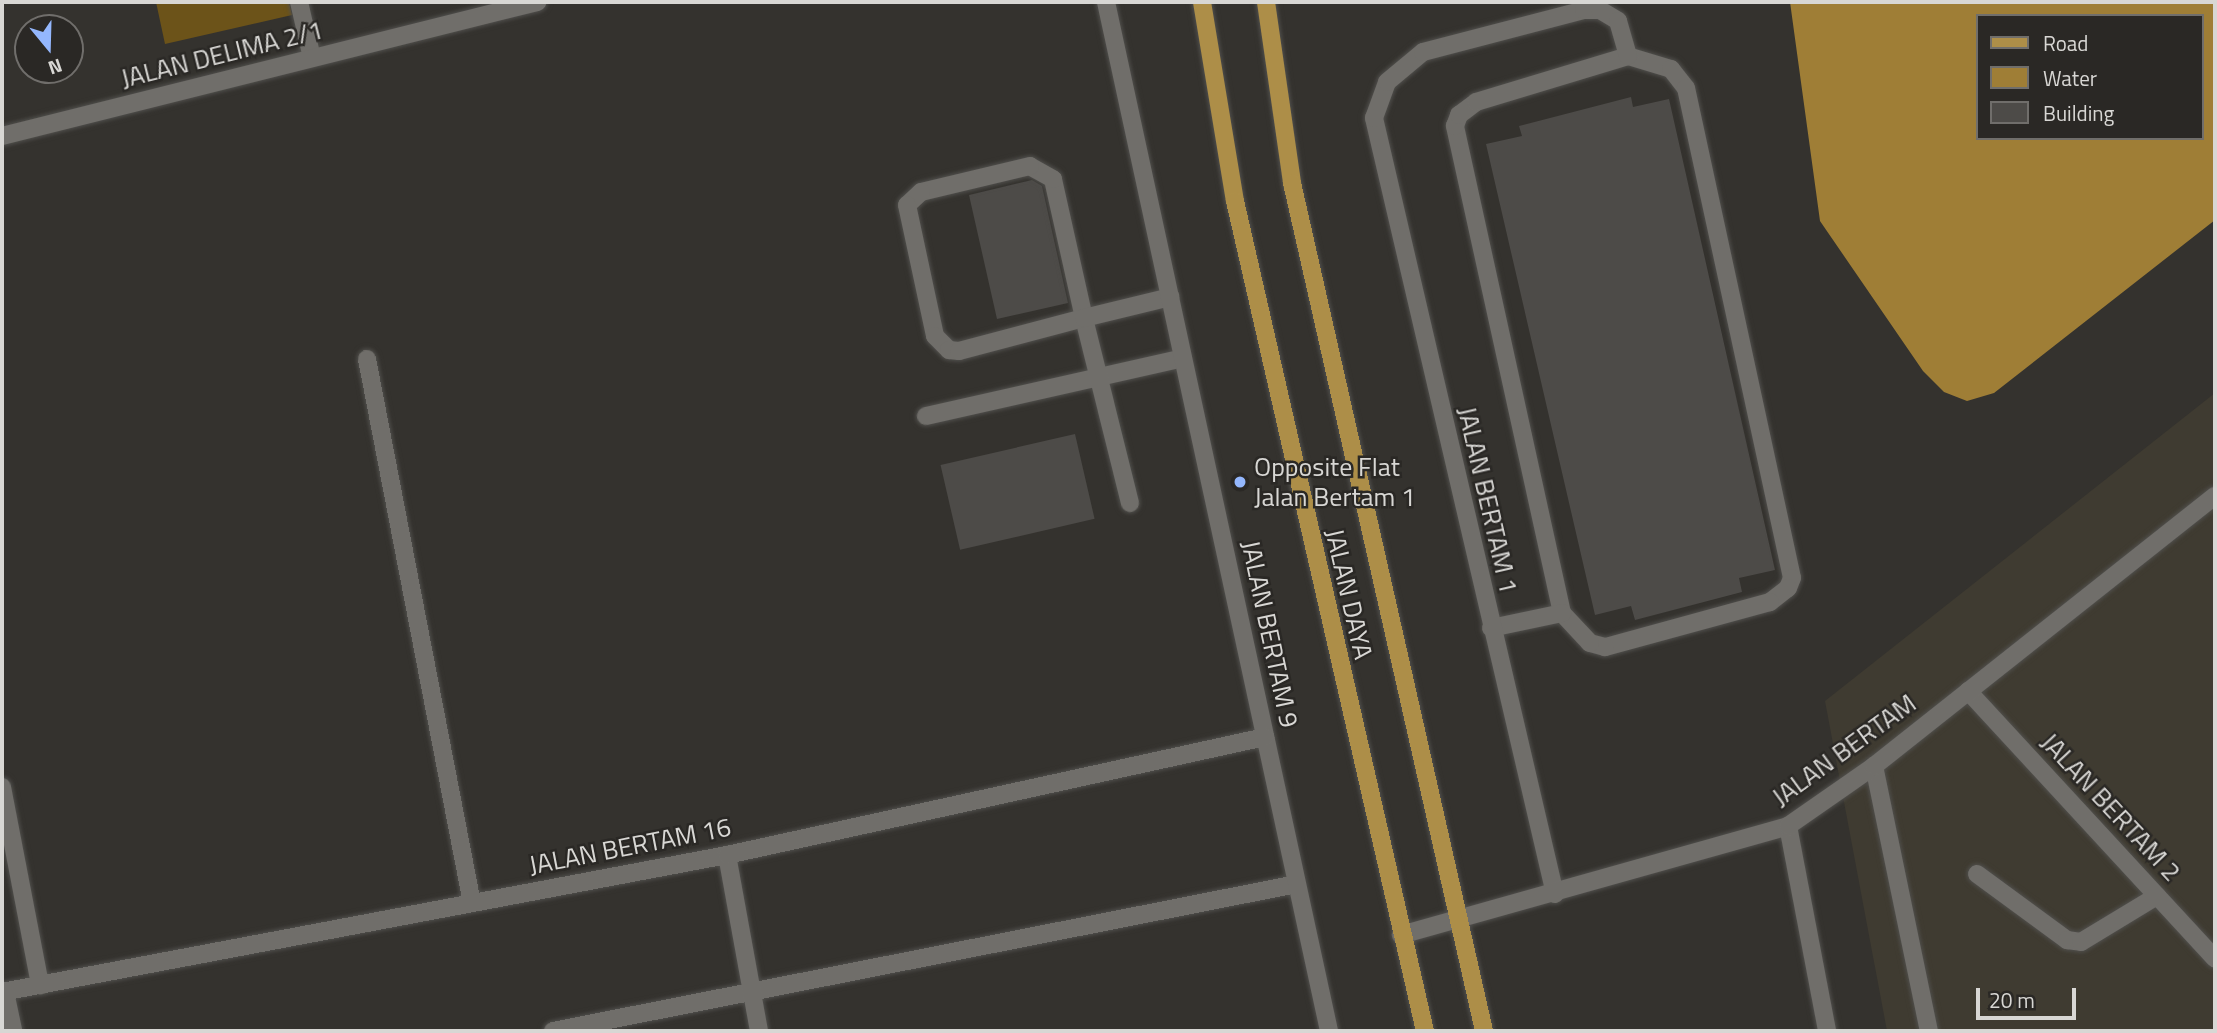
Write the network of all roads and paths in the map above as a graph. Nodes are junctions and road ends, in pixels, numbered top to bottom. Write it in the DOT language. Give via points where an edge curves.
graph roads {
  1 [pos="299,2"];
  2 [pos="537,2"];
  3 [pos="1106,2"];
  4 [pos="1202,2"];
  5 [pos="1266,2"];
  6 [pos="1628,56"];
  7 [pos="312,58"];
  8 [pos="2,136"];
  9 [pos="1170,297"];
  10 [pos="1084,318"];
  11 [pos="1184,358"];
  12 [pos="367,359"];
  13 [pos="1099,377"];
  14 [pos="926,416"];
  15 [pos="2215,496"];
  16 [pos="1130,503"];
  17 [pos="1562,613"];
  18 [pos="1491,628"];
  19 [pos="1968,691"];
  20 [pos="1265,737"];
  21 [pos="1874,766"];
  22 [pos="2,786"];
  23 [pos="1788,826"];
  24 [pos="727,855"];
  25 [pos="1977,874"];
  26 [pos="1297,884"];
  27 [pos="1555,894"];
  28 [pos="2157,896"];
  29 [pos="472,903"];
  30 [pos="1457,920"];
  31 [pos="1401,935"];
  32 [pos="2213,952"];
  33 [pos="40,985"];
  34 [pos="4,992"];
  35 [pos="752,992"];
  36 [pos="13,1031"];
  37 [pos="553,1031"];
  38 [pos="759,1031"];
  39 [pos="1329,1031"];
  40 [pos="1425,1031"];
  41 [pos="1484,1031"];
  42 [pos="1827,1031"];
  43 [pos="1929,1031"];
  1 -- 7 [label="street"];
  2 -- 7 [label="street, JALAN DELIMA 2/1"];
  3 -- 9 [label="street, JALAN BERTAM 9"];
  4 -- 31 [label="main road, JALAN DAYA" via="1234,201"];
  5 -- 30 [label="main road, JALAN DAYA" via="1293,183"];
  6 -- 17 [label="street" via="1476,102 1455,126"];
  6 -- 17 [label="street" via="1671,69 1686,88 1791,578 1788,588 1770,602 1613,646 1590,643"];
  6 -- 18 [label="street, JALAN BERTAM 1" via="1618,21 1600,10 1584,10 1423,52 1387,82 1374,118"];
  7 -- 8 [label="street, JALAN DELIMA 2/1"];
  9 -- 10 [label="street"];
  9 -- 11 [label="street, JALAN BERTAM 9"];
  10 -- 10 [label="street" via="1046,171 1030,166 912,197 906,216 940,345 959,351"];
  10 -- 13 [label="street"];
  11 -- 13 [label="street"];
  11 -- 20 [label="street, JALAN BERTAM 9"];
  12 -- 29 [label="street"];
  13 -- 14 [label="street"];
  13 -- 16 [label="street"];
  15 -- 19 [label="street, JALAN BERTAM"];
  17 -- 18 [label="street"];
  18 -- 27 [label="street, JALAN BERTAM 1"];
  19 -- 21 [label="street, JALAN BERTAM"];
  19 -- 28 [label="street, JALAN BERTAM 2"];
  20 -- 24 [label="street, JALAN BERTAM 16"];
  20 -- 26 [label="street, JALAN BERTAM 9"];
  21 -- 23 [label="street, JALAN BERTAM"];
  21 -- 43 [label="street"];
  22 -- 33 [label="street"];
  23 -- 27 [label="street, JALAN BERTAM"];
  23 -- 42 [label="street"];
  24 -- 29 [label="street, JALAN BERTAM 16"];
  24 -- 35 [label="street"];
  25 -- 28 [label="street" via="2067,940 2081,942"];
  26 -- 35 [label="street"];
  26 -- 39 [label="street, JALAN BERTAM 9"];
  27 -- 30 [label="street, JALAN BERTAM"];
  28 -- 32 [label="street, JALAN BERTAM 2"];
  29 -- 33 [label="street, JALAN BERTAM 16"];
  30 -- 31 [label="street, JALAN BERTAM"];
  30 -- 41 [label="main road, JALAN DAYA"];
  31 -- 40 [label="main road, JALAN DAYA"];
  33 -- 34 [label="street, JALAN BERTAM 16"];
  34 -- 36 [label="street"];
  35 -- 37 [label="street"];
  35 -- 38 [label="street"];
}
